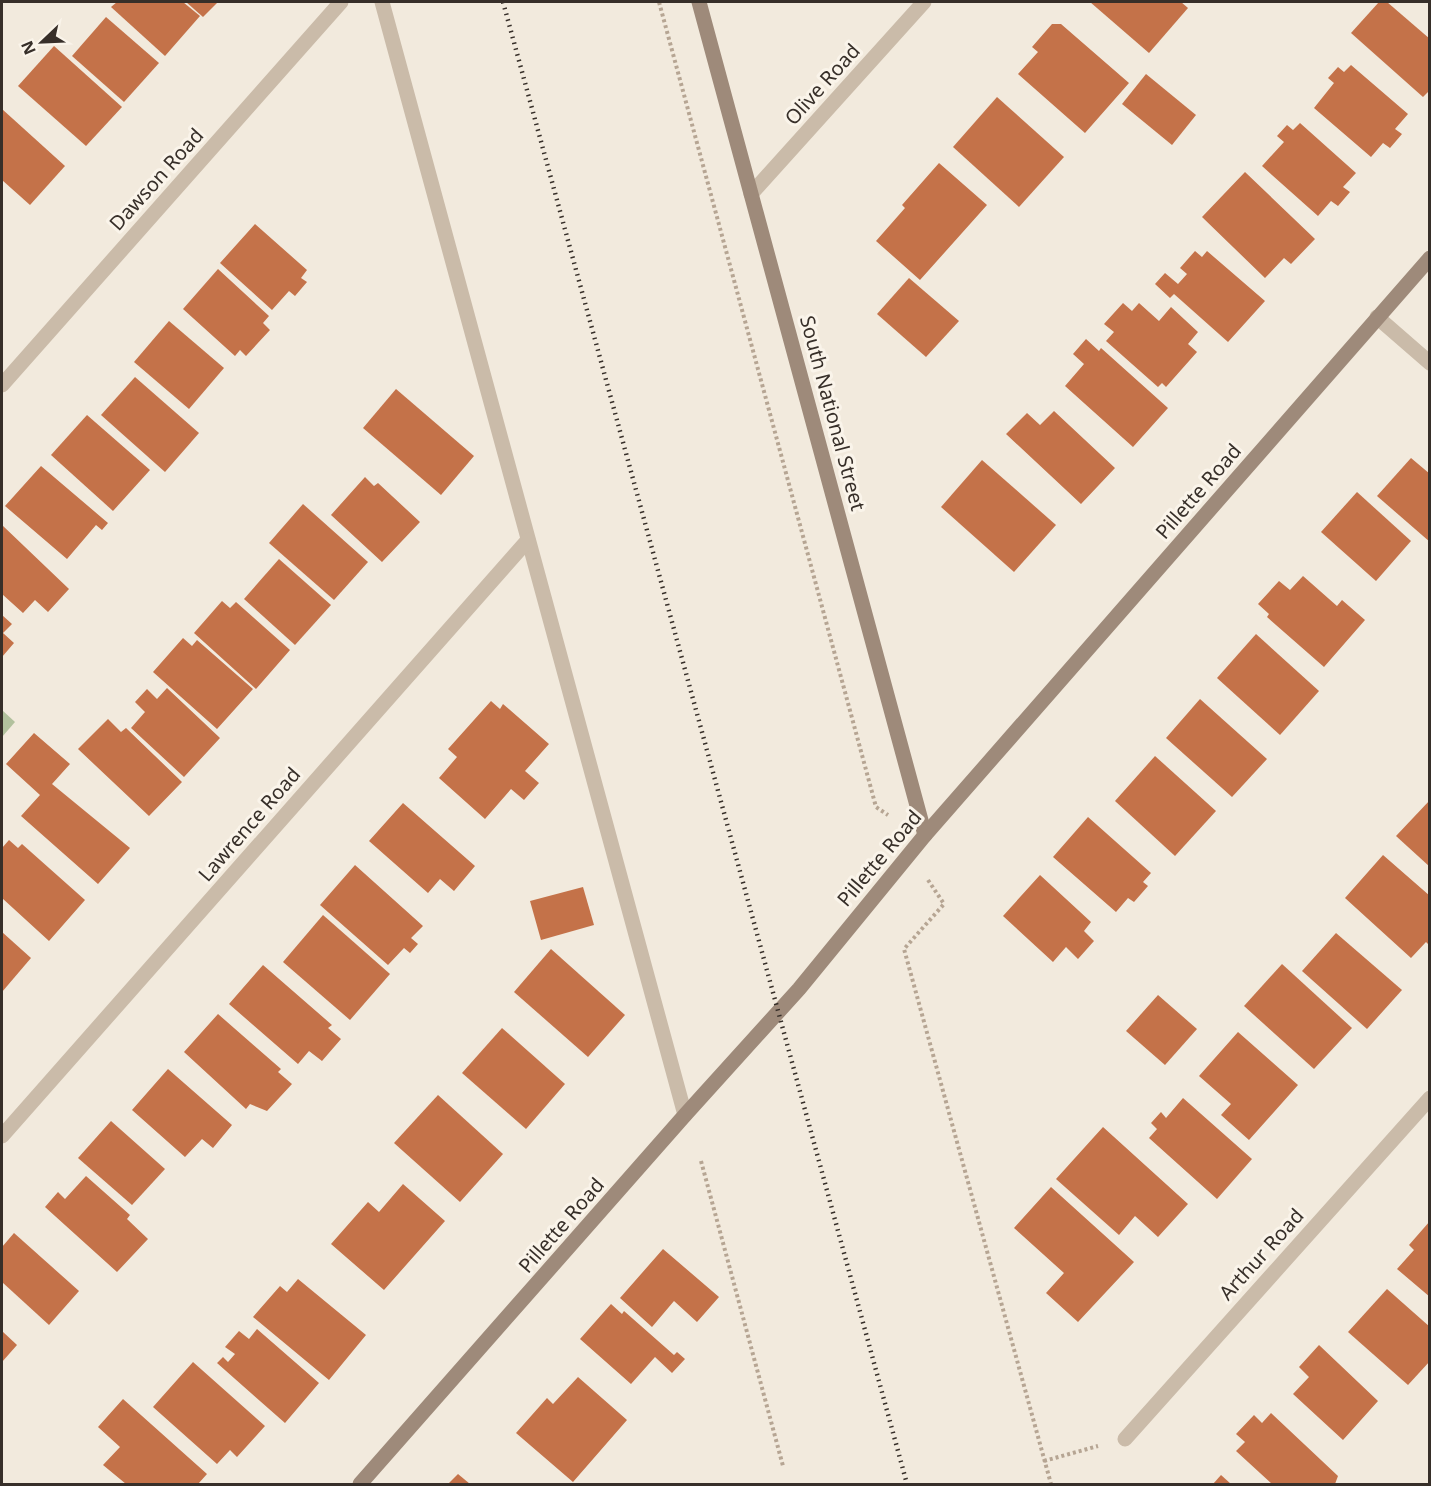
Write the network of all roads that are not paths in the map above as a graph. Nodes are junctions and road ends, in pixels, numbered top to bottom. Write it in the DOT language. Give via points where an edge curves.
graph roads {
  1 [pos="341,2"];
  2 [pos="382,2"];
  3 [pos="699,2"];
  4 [pos="924,2"];
  5 [pos="751,194"];
  6 [pos="1430,258"];
  7 [pos="1377,317"];
  8 [pos="1430,363"];
  9 [pos="2,385"];
  10 [pos="528,540"];
  11 [pos="925,836"];
  12 [pos="1430,1098"];
  13 [pos="685,1115"];
  14 [pos="2,1136"];
  15 [pos="1125,1439"];
  16 [pos="360,1485"];
  1 -- 9 [label="street, Dawson Road"];
  2 -- 10 [label="street"];
  3 -- 5 [label="street, South National Street"];
  4 -- 5 [label="street, Olive Road"];
  5 -- 11 [label="street, South National Street"];
  6 -- 7 [label="street, Pillette Road"];
  7 -- 8 [label="street"];
  7 -- 11 [label="street, Pillette Road"];
  10 -- 13 [label="street"];
  10 -- 14 [label="street, Lawrence Road"];
  11 -- 13 [label="street, Pillette Road" via="799,989"];
  12 -- 15 [label="street, Arthur Road"];
  13 -- 16 [label="street, Pillette Road"];
}
